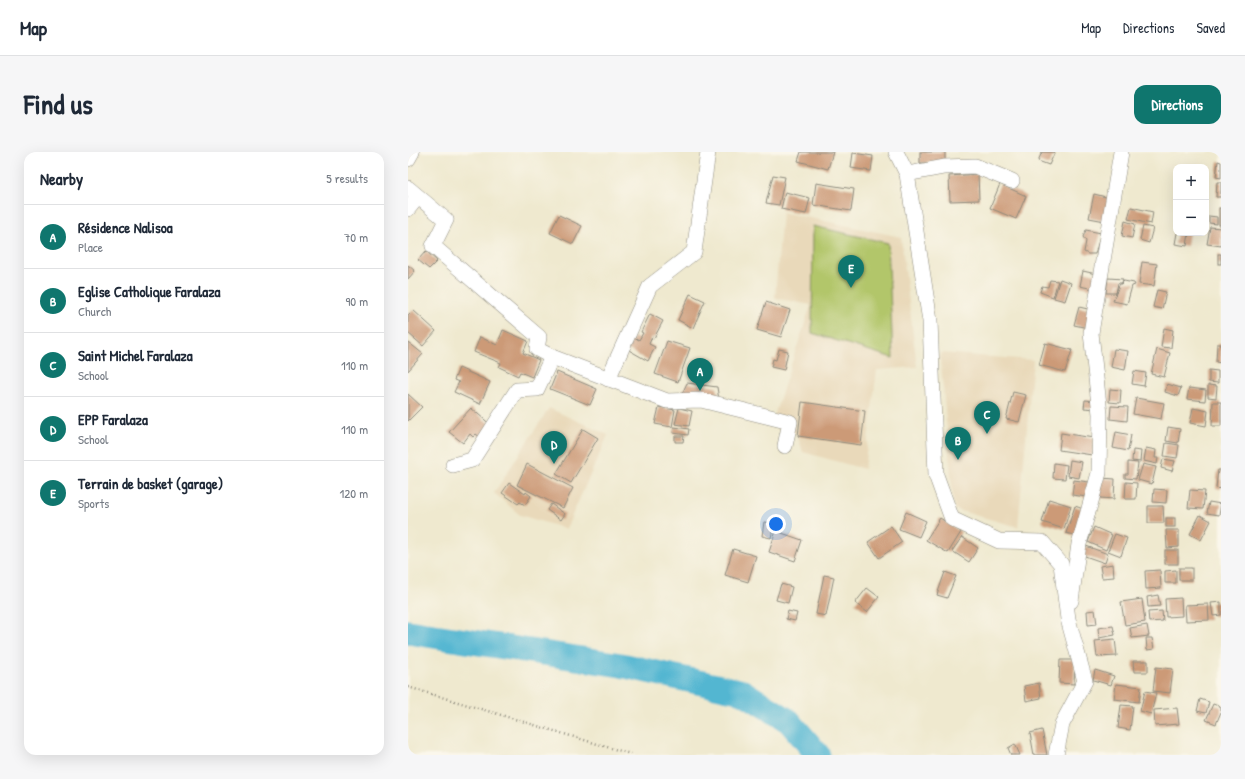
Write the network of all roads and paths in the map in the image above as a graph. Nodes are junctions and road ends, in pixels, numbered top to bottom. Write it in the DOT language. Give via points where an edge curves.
graph roads {
  1 [pos="412,152"];
  2 [pos="708,152"];
  3 [pos="896,152"];
  4 [pos="1121,152"];
  5 [pos="408,159"];
  6 [pos="907,174"];
  7 [pos="1012,181"];
  8 [pos="413,193"];
  9 [pos="408,209"];
  10 [pos="552,357"];
  11 [pos="608,379"];
  12 [pos="785,446"];
  13 [pos="454,465"];
  14 [pos="1068,619"];
  15 [pos="408,687"];
  16 [pos="634,755"];
  17 [pos="1056,755"];
  1 -- 5 [label="street"];
  2 -- 11 [label="street" via="694,252 650,286"];
  3 -- 6 [label="street"];
  4 -- 14 [label="street" via="1091,333 1100,414 1098,473 1079,544"];
  6 -- 7 [label="street" via="944,167 975,166"];
  6 -- 14 [label="street" via="930,321 936,475 952,519 999,541 1042,542 1061,564"];
  8 -- 9 [label="street"];
  8 -- 10 [label="street" via="446,220 433,246 539,338 537,349"];
  10 -- 11 [label="street"];
  10 -- 13 [label="street" via="537,389 517,390 472,460"];
  11 -- 12 [label="street" via="666,401 701,400 790,422"];
  14 -- 17 [label="street" via="1085,681 1062,724"];
  15 -- 16 [label="path"];
}
